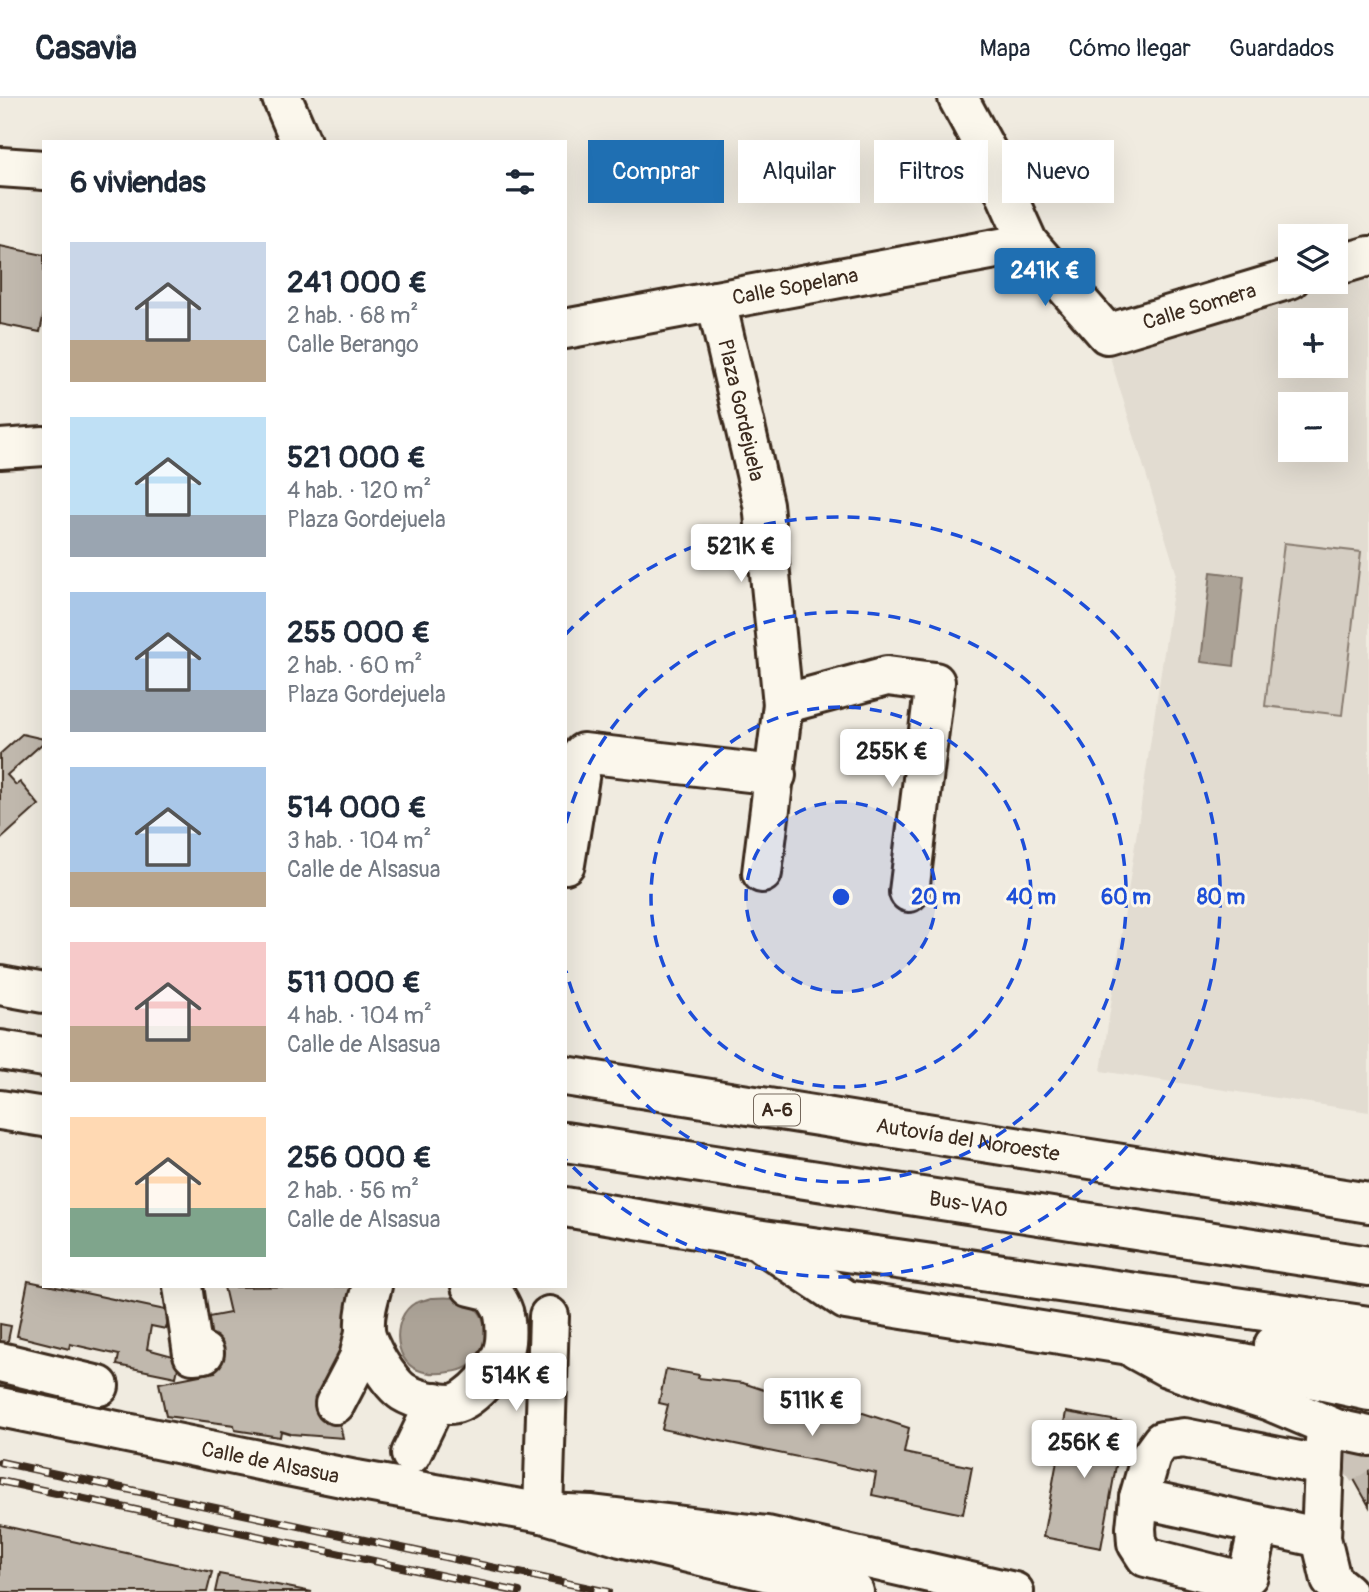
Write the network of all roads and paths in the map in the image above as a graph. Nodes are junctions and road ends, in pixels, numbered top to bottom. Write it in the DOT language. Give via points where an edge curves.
graph roads {
  1 [pos="282,98"];
  2 [pos="958,98"];
  3 [pos="300,140"];
  4 [pos="0,166"];
  5 [pos="42,170"];
  6 [pos="1028,243"];
  7 [pos="1369,256"];
  8 [pos="1348,262"];
  9 [pos="1278,283"];
  10 [pos="716,301"];
  11 [pos="567,329"];
  12 [pos="42,446"];
  13 [pos="0,449"];
  14 [pos="783,704"];
  15 [pos="776,775"];
  16 [pos="567,851"];
  17 [pos="762,873"];
  18 [pos="909,892"];
  19 [pos="0,985"];
  20 [pos="42,993"];
  21 [pos="0,1050"];
  22 [pos="42,1057"];
  23 [pos="567,1076"];
  24 [pos="0,1110"];
  25 [pos="42,1117"];
  26 [pos="567,1142"];
  27 [pos="1369,1203"];
  28 [pos="567,1207"];
  29 [pos="756,1239"];
  30 [pos="1369,1266"];
  31 [pos="183,1288"];
  32 [pos="371,1288"];
  33 [pos="479,1288"];
  34 [pos="1104,1288"];
  35 [pos="549,1316"];
  36 [pos="1369,1326"];
  37 [pos="365,1332"];
  38 [pos="1128,1345"];
  39 [pos="204,1353"];
  40 [pos="0,1362"];
  41 [pos="1369,1362"];
  42 [pos="99,1386"];
  43 [pos="1369,1391"];
  44 [pos="436,1402"];
  45 [pos="335,1404"];
  46 [pos="0,1406"];
  47 [pos="1340,1439"];
  48 [pos="411,1454"];
  49 [pos="542,1513"];
  50 [pos="1321,1538"];
  51 [pos="854,1592"];
  52 [pos="1014,1592"];
  53 [pos="1346,1592"];
  1 -- 3 [label="main road"];
  2 -- 6 [label="main road"];
  4 -- 5 [label="main road"];
  6 -- 9 [label="main road, Calle Somera" via="1107,334"];
  6 -- 10 [label="main road, Calle Sopelana"];
  7 -- 8 [label="main road"];
  10 -- 11 [label="main road, Calle Sopelana"];
  10 -- 14 [label="main road, Plaza Gordejuela" via="763,504"];
  12 -- 13 [label="main road"];
  14 -- 15 [label="main road, Plaza Gordejuela"];
  14 -- 18 [label="main road" via="887,676 935,682"];
  15 -- 16 [label="main road" via="583,753"];
  15 -- 17 [label="main road, Plaza Gordejuela"];
  19 -- 20 [label="main road"];
  21 -- 22 [label="main road"];
  23 -- 27 [label="main road, Autovía del Noroeste / A-6"];
  24 -- 25 [label="main road"];
  26 -- 30 [label="main road, Bus-VAO"];
  28 -- 29 [label="main road"];
  29 -- 34 [label="main road"];
  29 -- 38 [label="main road" via="846,1300"];
  31 -- 39 [label="main road" via="193,1354"];
  32 -- 37 [label="main road"];
  33 -- 44 [label="main road" via="492,1291 504,1313 504,1348 492,1373 475,1391 453,1404"];
  34 -- 36 [label="main road"];
  34 -- 41 [label="main road" via="1206,1332"];
  35 -- 49 [label="main road"];
  37 -- 44 [label="main road" via="371,1349 402,1392"];
  37 -- 45 [label="main road" via="359,1358"];
  38 -- 43 [label="main road" via="1243,1363"];
  38 -- 47 [label="main road" via="1167,1367 1269,1401"];
  40 -- 42 [label="main road"];
  44 -- 48 [label="main road"];
  46 -- 49 [label="main road, Calle de Alsasua" via="356,1480"];
  47 -- 50 [label="main road"];
  47 -- 50 [label="main road" via="1162,1441 1151,1456 1137,1513 1256,1542"];
  49 -- 51 [label="main road" via="679,1552"];
  49 -- 52 [label="main road, Calle de Alsasua" via="767,1536"];
  50 -- 53 [label="main road" via="1331,1580"];
}
